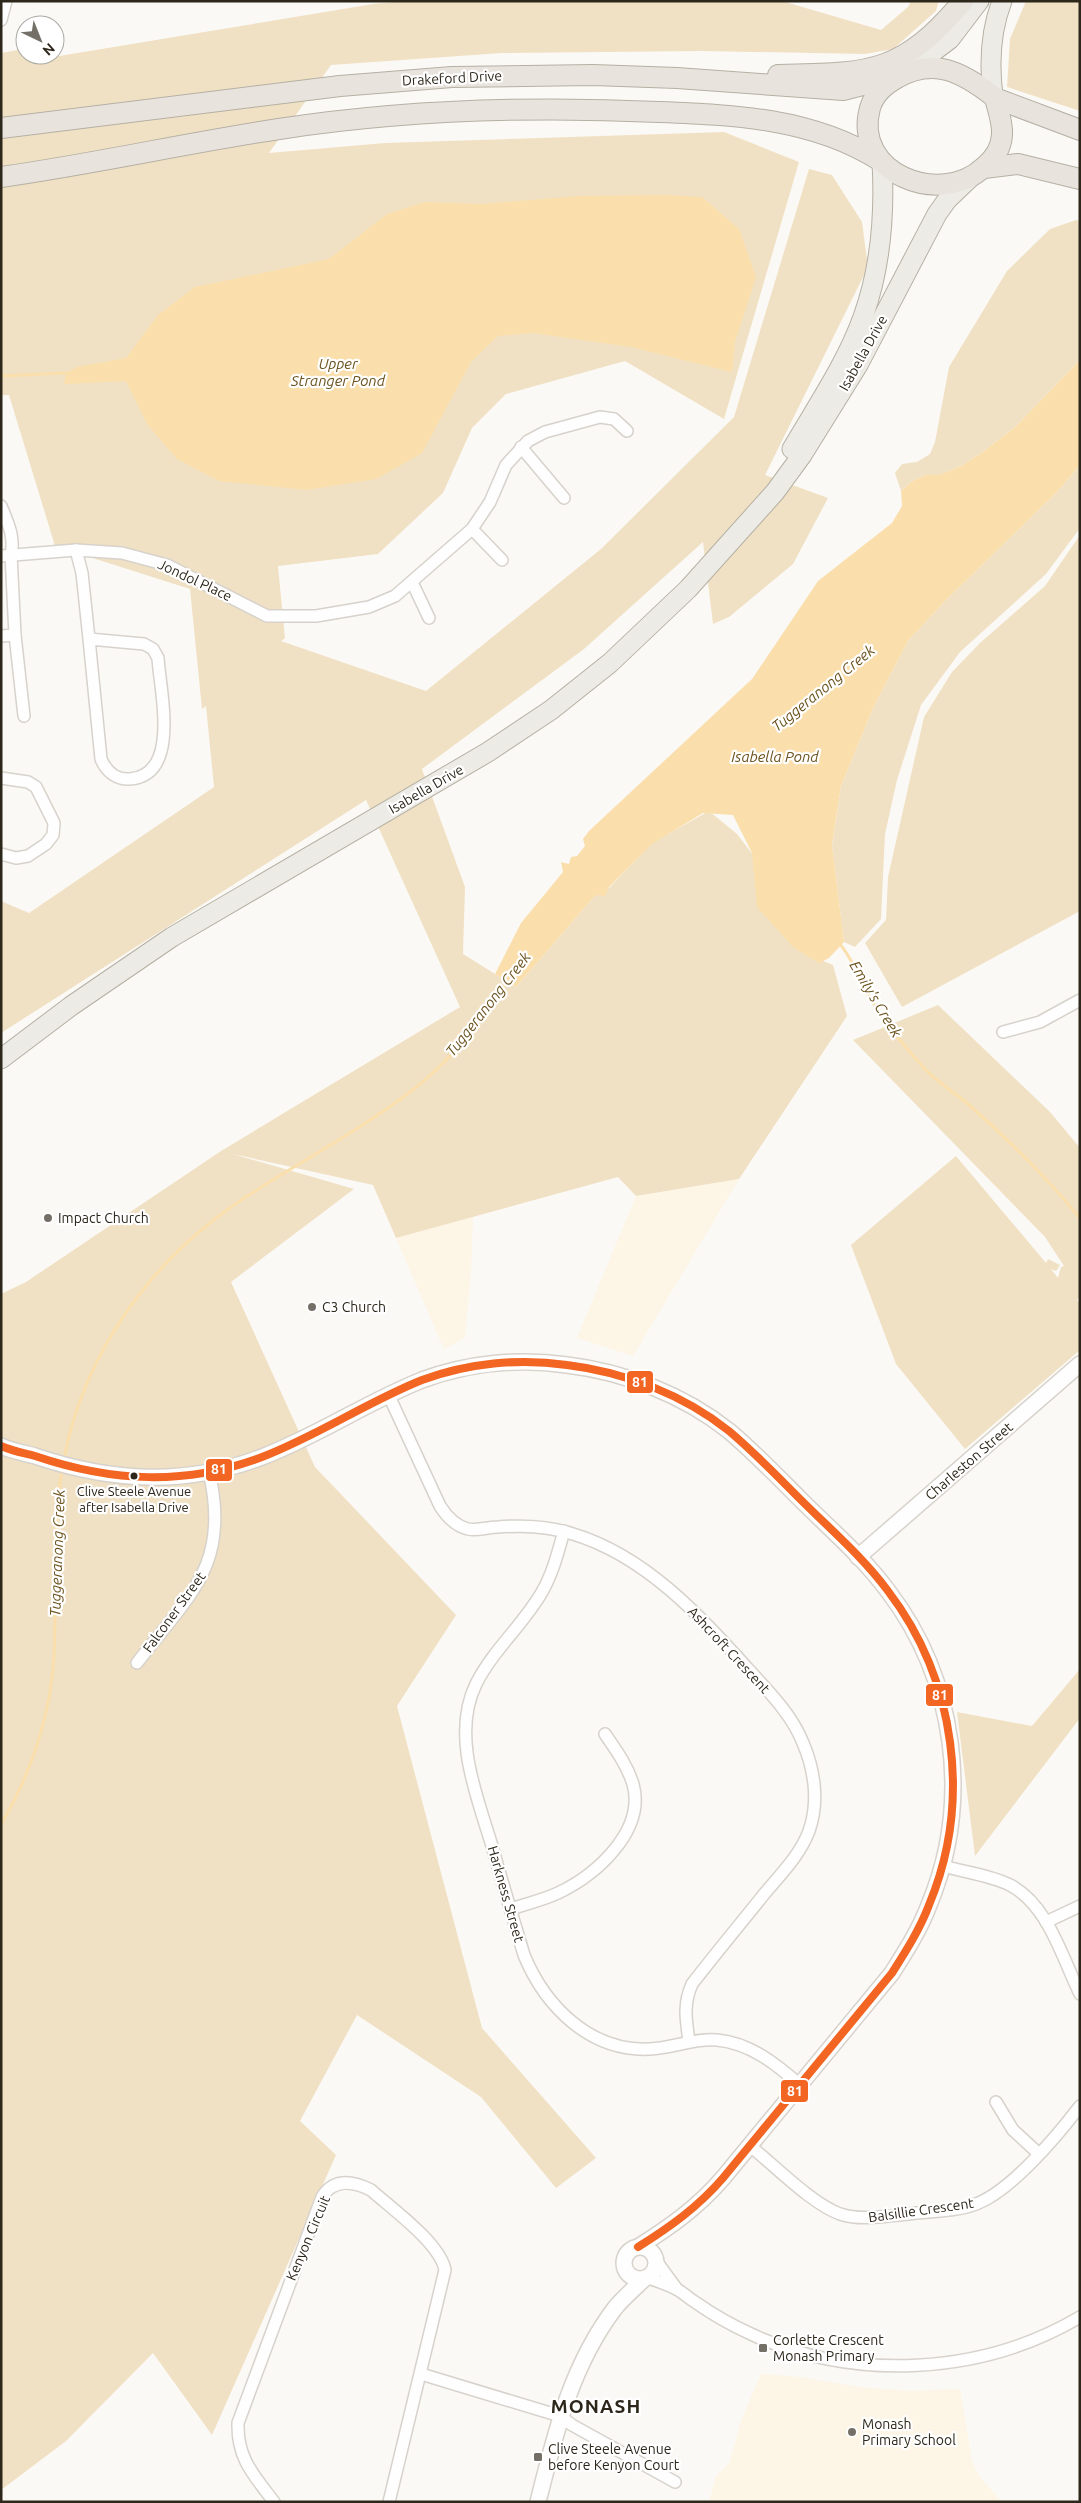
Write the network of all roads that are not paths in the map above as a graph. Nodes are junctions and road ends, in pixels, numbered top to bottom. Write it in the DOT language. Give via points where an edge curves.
graph roads {
  1 [pos="6,1"];
  2 [pos="963,1"];
  3 [pos="979,1"];
  4 [pos="1002,1"];
  5 [pos="1,20"];
  6 [pos="906,73"];
  7 [pos="677,78"];
  8 [pos="994,97"];
  9 [pos="2,128"];
  10 [pos="1080,130"];
  11 [pos="880,161"];
  12 [pos="978,172"];
  13 [pos="1,177"];
  14 [pos="1080,179"];
  15 [pos="627,431"];
  16 [pos="521,447"];
  17 [pos="564,498"];
  18 [pos="1,506"];
  19 [pos="744,524"];
  20 [pos="472,528"];
  21 [pos="76,550"];
  22 [pos="6,556"];
  23 [pos="502,560"];
  24 [pos="412,582"];
  25 [pos="429,618"];
  26 [pos="15,635"];
  27 [pos="1,636"];
  28 [pos="89,639"];
  29 [pos="24,716"];
  30 [pos="1,778"];
  31 [pos="1,854"];
  32 [pos="1080,1000"];
  33 [pos="71,1006"];
  34 [pos="1003,1032"];
  35 [pos="1,1047"];
  36 [pos="1,1059"];
  37 [pos="1080,1364"];
  38 [pos="389,1396"];
  39 [pos="1,1434"];
  40 [pos="1,1446"];
  41 [pos="23,1452"];
  42 [pos="209,1472"];
  43 [pos="564,1531"];
  44 [pos="858,1557"];
  45 [pos="136,1663"];
  46 [pos="605,1734"];
  47 [pos="943,1866"];
  48 [pos="1080,1906"];
  49 [pos="510,1909"];
  50 [pos="1046,1922"];
  51 [pos="1080,1994"];
  52 [pos="689,2041"];
  53 [pos="800,2085"];
  54 [pos="996,2102"];
  55 [pos="1080,2106"];
  56 [pos="750,2146"];
  57 [pos="1038,2153"];
  58 [pos="674,2225"];
  59 [pos="638,2247"];
  60 [pos="656,2260"];
  61 [pos="625,2269"];
  62 [pos="646,2278"];
  63 [pos="677,2289"];
  64 [pos="615,2308"];
  65 [pos="1080,2317"];
  66 [pos="421,2374"];
  67 [pos="560,2416"];
  68 [pos="675,2482"];
  69 [pos="274,2502"];
  70 [pos="389,2502"];
  71 [pos="538,2502"];
  1 -- 5 [label="street"];
  2 -- 7 [label="highway" via="922,45 896,61 869,70 780,75 699,73"];
  3 -- 6 [label="main road" via="950,38"];
  4 -- 8 [label="main road" via="990,59"];
  6 -- 7 [label="highway, Drakeford Drive" via="843,90"];
  6 -- 8 [label="highway" via="932,68 950,70 969,78"];
  6 -- 11 [label="highway" via="874,97 868,116 871,140"];
  7 -- 9 [label="highway, Drakeford Drive" via="507,75 396,81"];
  8 -- 10 [label="highway"];
  8 -- 12 [label="highway" via="1002,124 1001,140 993,159"];
  11 -- 12 [label="highway" via="908,179 925,185 953,184"];
  11 -- 13 [label="highway" via="854,144 788,123 708,114 619,110 452,112 280,129"];
  11 -- 19 [label="main road, Isabella Drive" via="884,213 881,242 863,317 831,382"];
  12 -- 14 [label="highway" via="1018,164"];
  12 -- 19 [label="main road, Isabella Drive" via="947,200 937,214 858,365 802,456 775,492"];
  15 -- 16 [label="street" via="614,419 600,417 545,432"];
  16 -- 17 [label="street"];
  16 -- 20 [label="street" via="506,464 490,502"];
  18 -- 22 [label="street" via="12,534"];
  19 -- 33 [label="main road, Isabella Drive" via="663,614 581,687 488,752 172,937"];
  20 -- 23 [label="street"];
  20 -- 24 [label="street"];
  21 -- 22 [label="street, Jondol Place"];
  21 -- 24 [label="street, Jondol Place" via="122,553 160,563 267,616 316,616 369,607 394,596"];
  21 -- 28 [label="street" via="82,573"];
  22 -- 26 [label="street"];
  24 -- 25 [label="street"];
  26 -- 27 [label="street"];
  26 -- 29 [label="street"];
  28 -- 28 [label="street" via="144,644 153,649 158,658 165,744 158,763 148,773 124,780 104,767"];
  30 -- 31 [label="street" via="36,786 54,823 53,835 46,844 28,856 16,858"];
  32 -- 34 [label="street" via="1040,1022"];
  33 -- 35 [label="main road, Isabella Drive"];
  33 -- 36 [label="main road, Isabella Drive"];
  37 -- 44 [label="street, Charleston Street"];
  38 -- 42 [label="street" via="274,1452"];
  38 -- 43 [label="street, Ashcroft Crescent" via="440,1506 451,1520 467,1529 523,1526"];
  38 -- 44 [label="street" via="438,1375 490,1364 565,1364 622,1377 678,1398 729,1432"];
  39 -- 41 [label="street" via="14,1441"];
  40 -- 41 [label="street"];
  41 -- 42 [label="street" via="97,1474 152,1478"];
  42 -- 45 [label="street, Falconer Street" via="216,1519 211,1555 193,1591"];
  43 -- 49 [label="street, Harkness Street" via="553,1570 542,1592 486,1666 468,1709 468,1759"];
  43 -- 52 [label="street, Ashcroft Crescent" via="609,1549 643,1569 705,1621 784,1710 803,1742 811,1764 814,1809 805,1840 692,1984 686,1996 685,2009"];
  44 -- 47 [label="street" via="888,1590 917,1636 945,1710 953,1786 951,1823"];
  46 -- 49 [label="street" via="624,1761 633,1785 635,1803 629,1826 610,1854 581,1880 558,1893"];
  47 -- 50 [label="street" via="1010,1885 1030,1901"];
  47 -- 53 [label="street" via="913,1940 892,1973"];
  48 -- 50 [label="street"];
  49 -- 52 [label="street, Harkness Street" via="533,1977 554,2006 572,2023 592,2036 625,2047 658,2048"];
  50 -- 51 [label="street"];
  52 -- 53 [label="street, Harkness Street" via="718,2040 739,2045 765,2058"];
  53 -- 56 [label="street"];
  54 -- 57 [label="street" via="1013,2130"];
  55 -- 57 [label="street, Balsillie Crescent"];
  56 -- 57 [label="street, Balsillie Crescent" via="823,2205 840,2214 858,2218 975,2204 1001,2191"];
  56 -- 58 [label="street" via="710,2193"];
  58 -- 59 [label="street"];
  58 -- 60 [label="street" via="662,2241"];
  59 -- 60 [label="street" via="647,2248"];
  59 -- 61 [label="street" via="626,2255"];
  60 -- 62 [label="street" via="655,2269"];
  60 -- 63 [label="street"];
  61 -- 62 [label="street" via="631,2276"];
  61 -- 64 [label="street"];
  62 -- 63 [label="street"];
  62 -- 64 [label="street"];
  63 -- 65 [label="street" via="732,2325 788,2348 836,2361 878,2366 942,2364 1000,2352"];
  64 -- 67 [label="street" via="585,2356"];
  66 -- 67 [label="street"];
  66 -- 69 [label="street, Kenyon Circuit" via="444,2279 443,2260 431,2244 371,2190 348,2182 334,2186 322,2197 238,2423 237,2438 243,2458"];
  66 -- 70 [label="street, Kenyon Circuit"];
  67 -- 68 [label="street"];
  67 -- 71 [label="street"];
}
